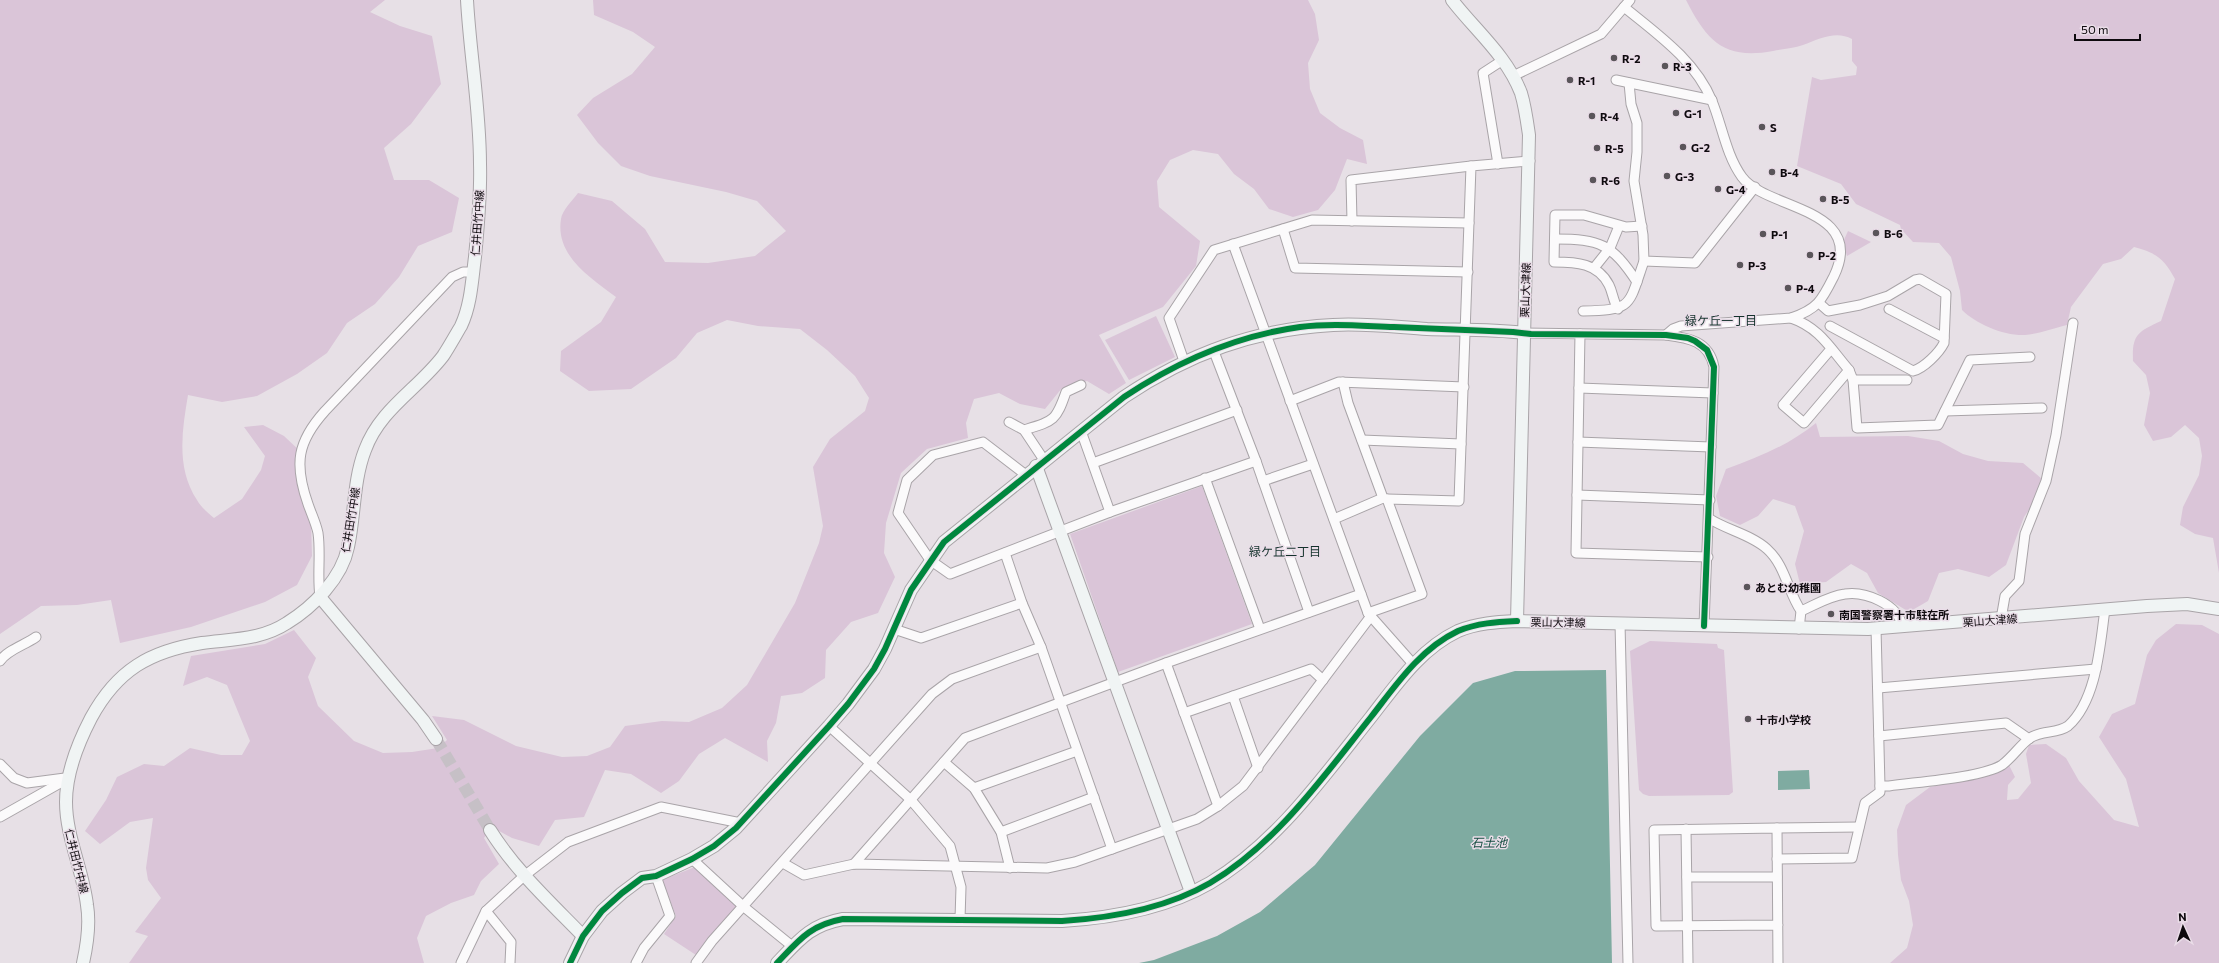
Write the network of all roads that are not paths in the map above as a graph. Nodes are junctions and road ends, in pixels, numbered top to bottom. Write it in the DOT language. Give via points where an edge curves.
graph roads {
  1 [pos="467,0"];
  2 [pos="1452,0"];
  3 [pos="1627,4"];
  4 [pos="1503,60"];
  5 [pos="1513,76"];
  6 [pos="1616,80"];
  7 [pos="1629,83"];
  8 [pos="1712,100"];
  9 [pos="1530,161"];
  10 [pos="1498,164"];
  11 [pos="1471,166"];
  12 [pos="1755,187"];
  13 [pos="1352,221"];
  14 [pos="1469,224"];
  15 [pos="1619,226"];
  16 [pos="1642,226"];
  17 [pos="1283,229"];
  18 [pos="1554,239"];
  19 [pos="1233,244"];
  20 [pos="1610,248"];
  21 [pos="1644,261"];
  22 [pos="1594,268"];
  23 [pos="473,272"];
  24 [pos="1468,272"];
  25 [pos="1637,282"];
  26 [pos="1819,303"];
  27 [pos="1618,309"];
  28 [pos="1889,309"];
  29 [pos="1583,311"];
  30 [pos="1791,318"];
  31 [pos="2073,323"];
  32 [pos="1830,326"];
  33 [pos="1465,330"];
  34 [pos="1524,333"];
  35 [pos="1265,334"];
  36 [pos="1580,334"];
  37 [pos="1666,335"];
  38 [pos="1944,338"];
  39 [pos="1213,349"];
  40 [pos="1830,349"];
  41 [pos="2030,357"];
  42 [pos="1184,361"];
  43 [pos="1849,370"];
  44 [pos="1853,380"];
  45 [pos="1907,380"];
  46 [pos="1343,382"];
  47 [pos="1081,386"];
  48 [pos="1464,387"];
  49 [pos="1579,388"];
  50 [pos="1713,393"];
  51 [pos="1290,401"];
  52 [pos="2042,408"];
  53 [pos="1237,410"];
  54 [pos="1945,411"];
  55 [pos="1009,422"];
  56 [pos="1024,430"];
  57 [pos="1081,431"];
  58 [pos="1362,440"];
  59 [pos="1578,442"];
  60 [pos="1461,444"];
  61 [pos="1711,447"];
  62 [pos="1256,461"];
  63 [pos="1040,463"];
  64 [pos="1092,463"];
  65 [pos="1313,464"];
  66 [pos="1026,475"];
  67 [pos="1205,478"];
  68 [pos="1263,481"];
  69 [pos="1577,495"];
  70 [pos="1385,499"];
  71 [pos="1710,500"];
  72 [pos="1110,512"];
  73 [pos="1334,519"];
  74 [pos="1710,519"];
  75 [pos="1060,531"];
  76 [pos="1005,552"];
  77 [pos="1708,557"];
  78 [pos="930,560"];
  79 [pos="1361,594"];
  80 [pos="320,597"];
  81 [pos="1022,603"];
  82 [pos="2105,609"];
  83 [pos="2219,609"];
  84 [pos="1801,611"];
  85 [pos="1309,612"];
  86 [pos="1370,614"];
  87 [pos="2001,619"];
  88 [pos="1518,621"];
  89 [pos="1620,623"];
  90 [pos="1704,626"];
  91 [pos="1902,626"];
  92 [pos="1876,628"];
  93 [pos="894,629"];
  94 [pos="1260,629"];
  95 [pos="1799,629"];
  96 [pos="36,637"];
  97 [pos="1041,647"];
  98 [pos="0,661"];
  99 [pos="1166,662"];
  100 [pos="1414,665"];
  101 [pos="2096,669"];
  102 [pos="1323,680"];
  103 [pos="1114,682"];
  104 [pos="1878,688"];
  105 [pos="1233,696"];
  106 [pos="1060,702"];
  107 [pos="1184,713"];
  108 [pos="829,726"];
  109 [pos="1879,736"];
  110 [pos="436,739"];
  111 [pos="2029,739"];
  112 [pos="1077,751"];
  113 [pos="944,762"];
  114 [pos="0,764"];
  115 [pos="871,764"];
  116 [pos="1258,768"];
  117 [pos="69,778"];
  118 [pos="1880,786"];
  119 [pos="974,788"];
  120 [pos="1094,797"];
  121 [pos="912,800"];
  122 [pos="1218,806"];
  123 [pos="0,817"];
  124 [pos="741,823"];
  125 [pos="1859,827"];
  126 [pos="1777,828"];
  127 [pos="1686,829"];
  128 [pos="490,830"];
  129 [pos="1166,830"];
  130 [pos="1001,832"];
  131 [pos="1112,849"];
  132 [pos="1777,858"];
  133 [pos="692,859"];
  134 [pos="783,863"];
  135 [pos="854,864"];
  136 [pos="957,867"];
  137 [pos="1010,868"];
  138 [pos="524,876"];
  139 [pos="656,876"];
  140 [pos="1777,877"];
  141 [pos="1687,878"];
  142 [pos="1191,892"];
  143 [pos="744,907"];
  144 [pos="486,910"];
  145 [pos="960,919"];
  146 [pos="1778,925"];
  147 [pos="1688,926"];
  148 [pos="583,936"];
  149 [pos="792,946"];
  150 [pos="83,963"];
  151 [pos="460,963"];
  152 [pos="510,963"];
  153 [pos="570,963"];
  154 [pos="636,963"];
  155 [pos="696,963"];
  156 [pos="777,963"];
  157 [pos="1628,963"];
  158 [pos="1688,963"];
  159 [pos="1778,963"];
  1 -- 23 [label="street, 仁井田竹中線" via="480,162 480,215"];
  2 -- 4 [label="street, 栗山大津線"];
  3 -- 5 [label="street" via="1601,34"];
  3 -- 8 [label="street" via="1688,63"];
  4 -- 5 [label="street, 栗山大津線"];
  4 -- 10 [label="street" via="1482,73"];
  5 -- 9 [label="street, 栗山大津線" via="1525,110"];
  6 -- 7 [label="street"];
  7 -- 8 [label="street"];
  7 -- 16 [label="street" via="1631,104 1637,123 1638,147 1634,181"];
  8 -- 12 [label="street" via="1734,165 1743,178"];
  9 -- 10 [label="street"];
  9 -- 34 [label="street, 栗山大津線"];
  10 -- 11 [label="street"];
  11 -- 13 [label="street" via="1351,180"];
  11 -- 14 [label="street"];
  12 -- 21 [label="street" via="1695,263"];
  12 -- 26 [label="street" via="1821,218 1835,235 1840,258 1837,270"];
  13 -- 14 [label="street"];
  13 -- 17 [label="street" via="1312,220"];
  14 -- 24 [label="street"];
  15 -- 16 [label="street"];
  15 -- 18 [label="street" via="1604,219 1584,215 1555,215"];
  15 -- 20 [label="street"];
  16 -- 21 [label="street"];
  17 -- 19 [label="street"];
  17 -- 24 [label="street" via="1295,268"];
  18 -- 20 [label="street" via="1588,241"];
  18 -- 22 [label="street" via="1554,262 1585,264"];
  19 -- 35 [label="street"];
  19 -- 42 [label="street" via="1214,250 1169,318"];
  20 -- 22 [label="street"];
  20 -- 25 [label="street" via="1625,263"];
  21 -- 25 [label="street"];
  22 -- 27 [label="street" via="1608,283"];
  23 -- 80 [label="street, 仁井田竹中線" via="471,293 462,323 442,356 385,414 370,436 358,467 348,550 340,569"];
  23 -- 80 [label="street" via="463,272 452,277 325,411 306,435 301,449 301,485 318,530"];
  24 -- 33 [label="street"];
  25 -- 27 [label="street" via="1630,301"];
  26 -- 30 [label="street" via="1806,313"];
  26 -- 38 [label="street" via="1828,311 1860,305 1888,296 1920,279 1946,294"];
  27 -- 29 [label="street"];
  28 -- 38 [label="street"];
  30 -- 37 [label="street" via="1681,326"];
  30 -- 40 [label="street" via="1803,322 1824,338"];
  31 -- 87 [label="street" via="2056,435 2046,481 2025,534 2019,581 2005,596"];
  32 -- 38 [label="street" via="1913,371 1941,349"];
  33 -- 34 [label="street"];
  33 -- 35 [label="street" via="1335,324"];
  33 -- 48 [label="street"];
  34 -- 36 [label="street"];
  34 -- 88 [label="street, 栗山大津線"];
  35 -- 39 [label="street"];
  35 -- 51 [label="street"];
  36 -- 37 [label="street"];
  36 -- 49 [label="street"];
  37 -- 50 [label="street" via="1688,338 1707,350 1714,367"];
  39 -- 42 [label="street"];
  39 -- 53 [label="street"];
  40 -- 43 [label="street"];
  40 -- 43 [label="street" via="1783,405 1804,423"];
  41 -- 54 [label="street" via="1970,360"];
  42 -- 57 [label="street" via="1151,378"];
  43 -- 44 [label="street"];
  44 -- 45 [label="street"];
  44 -- 54 [label="street" via="1857,428 1938,425"];
  46 -- 48 [label="street"];
  46 -- 51 [label="street" via="1334,383"];
  46 -- 58 [label="street"];
  47 -- 56 [label="street" via="1066,392 1058,415 1050,422"];
  48 -- 60 [label="street"];
  49 -- 50 [label="street"];
  49 -- 59 [label="street"];
  50 -- 61 [label="street"];
  51 -- 65 [label="street"];
  52 -- 54 [label="street"];
  53 -- 62 [label="street"];
  53 -- 64 [label="street"];
  55 -- 56 [label="street"];
  56 -- 63 [label="street"];
  57 -- 63 [label="street"];
  57 -- 64 [label="street"];
  58 -- 60 [label="street"];
  58 -- 70 [label="street"];
  59 -- 61 [label="street"];
  59 -- 69 [label="street"];
  60 -- 70 [label="street" via="1459,501"];
  61 -- 71 [label="street"];
  62 -- 67 [label="street"];
  62 -- 68 [label="street"];
  63 -- 66 [label="street"];
  63 -- 75 [label="street"];
  64 -- 72 [label="street"];
  65 -- 68 [label="street"];
  65 -- 73 [label="street"];
  66 -- 78 [label="street" via="944,542"];
  66 -- 78 [label="street" via="983,442 932,455 907,480 898,514"];
  67 -- 72 [label="street"];
  67 -- 94 [label="street"];
  68 -- 85 [label="street"];
  69 -- 71 [label="street"];
  69 -- 77 [label="street" via="1576,553"];
  70 -- 73 [label="street"];
  70 -- 86 [label="street" via="1422,594"];
  71 -- 74 [label="street"];
  72 -- 75 [label="street"];
  73 -- 79 [label="street"];
  74 -- 77 [label="street"];
  74 -- 84 [label="street" via="1767,548 1778,563 1793,599"];
  75 -- 76 [label="street"];
  75 -- 103 [label="street"];
  76 -- 78 [label="street" via="950,574"];
  76 -- 81 [label="street"];
  77 -- 90 [label="street"];
  78 -- 93 [label="street" via="911,590"];
  79 -- 85 [label="street"];
  79 -- 86 [label="street"];
  80 -- 110 [label="street"];
  80 -- 117 [label="street, 仁井田竹中線" via="288,623 266,633 240,640 203,643 168,650 126,672 92,716 77,749"];
  81 -- 93 [label="street" via="921,638"];
  81 -- 97 [label="street"];
  82 -- 83 [label="street, 栗山大津線" via="2188,604"];
  82 -- 87 [label="street, 栗山大津線"];
  82 -- 101 [label="street"];
  84 -- 91 [label="street" via="1831,597 1859,595 1876,600 1893,610 1900,617"];
  84 -- 95 [label="street"];
  85 -- 94 [label="street"];
  86 -- 100 [label="street"];
  86 -- 102 [label="street"];
  87 -- 91 [label="street, 栗山大津線"];
  88 -- 89 [label="street, 栗山大津線"];
  88 -- 100 [label="street" via="1487,623 1459,631 1433,647"];
  89 -- 90 [label="street, 栗山大津線"];
  89 -- 157 [label="street"];
  90 -- 95 [label="street, 栗山大津線"];
  91 -- 92 [label="street, 栗山大津線"];
  92 -- 95 [label="street, 栗山大津線"];
  92 -- 104 [label="street"];
  93 -- 108 [label="street" via="874,669"];
  94 -- 99 [label="street"];
  96 -- 98 [label="street" via="4,655"];
  97 -- 106 [label="street"];
  97 -- 115 [label="street" via="969,672 940,686"];
  99 -- 103 [label="street"];
  99 -- 107 [label="street"];
  100 -- 142 [label="street" via="1301,805 1262,844 1229,870"];
  101 -- 104 [label="street"];
  101 -- 111 [label="street" via="2079,712 2067,726"];
  102 -- 105 [label="street" via="1310,669"];
  102 -- 116 [label="street"];
  103 -- 106 [label="street"];
  103 -- 129 [label="street"];
  104 -- 109 [label="street"];
  105 -- 107 [label="street"];
  105 -- 116 [label="street"];
  106 -- 112 [label="street"];
  106 -- 113 [label="street" via="965,738"];
  107 -- 122 [label="street"];
  108 -- 115 [label="street"];
  108 -- 124 [label="street"];
  109 -- 111 [label="street" via="2006,723"];
  109 -- 118 [label="street"];
  111 -- 118 [label="street" via="2008,760 1986,771"];
  112 -- 119 [label="street"];
  112 -- 120 [label="street"];
  113 -- 119 [label="street"];
  113 -- 121 [label="street"];
  114 -- 117 [label="street" via="14,778 26,783"];
  115 -- 121 [label="street"];
  115 -- 134 [label="street"];
  116 -- 122 [label="street" via="1243,786"];
  117 -- 123 [label="street"];
  117 -- 150 [label="street, 仁井田竹中線" via="66,801 69,833 88,906"];
  118 -- 125 [label="street" via="1880,792 1865,803"];
  119 -- 130 [label="street"];
  120 -- 130 [label="street"];
  120 -- 131 [label="street"];
  121 -- 135 [label="street"];
  121 -- 136 [label="street" via="950,846"];
  122 -- 129 [label="street" via="1197,819"];
  124 -- 133 [label="street" via="714,846"];
  124 -- 138 [label="street" via="661,807 568,842"];
  125 -- 126 [label="street"];
  125 -- 132 [label="street" via="1852,858"];
  126 -- 127 [label="street"];
  126 -- 132 [label="street"];
  127 -- 141 [label="street"];
  127 -- 147 [label="street" via="1654,830 1654,837 1656,926"];
  128 -- 138 [label="street" via="502,850"];
  129 -- 131 [label="street"];
  129 -- 142 [label="street"];
  130 -- 137 [label="street"];
  131 -- 137 [label="street" via="1075,862 1047,868"];
  132 -- 140 [label="street"];
  133 -- 139 [label="street"];
  133 -- 143 [label="street"];
  134 -- 135 [label="street" via="804,875"];
  134 -- 143 [label="street"];
  135 -- 136 [label="street"];
  136 -- 137 [label="street"];
  136 -- 145 [label="street" via="961,887"];
  138 -- 144 [label="street"];
  138 -- 148 [label="street"];
  139 -- 148 [label="street" via="642,878 622,893 602,911"];
  139 -- 154 [label="street" via="670,916 644,948"];
  140 -- 141 [label="street"];
  140 -- 146 [label="street"];
  141 -- 147 [label="street"];
  142 -- 145 [label="street" via="1148,908 1096,919"];
  143 -- 149 [label="street"];
  143 -- 155 [label="street" via="712,941"];
  144 -- 151 [label="street"];
  144 -- 152 [label="street" via="511,942"];
  145 -- 149 [label="street" via="843,918 814,927"];
  146 -- 147 [label="street"];
  146 -- 159 [label="street"];
  147 -- 158 [label="street"];
  148 -- 153 [label="street"];
  149 -- 156 [label="street"];
}
